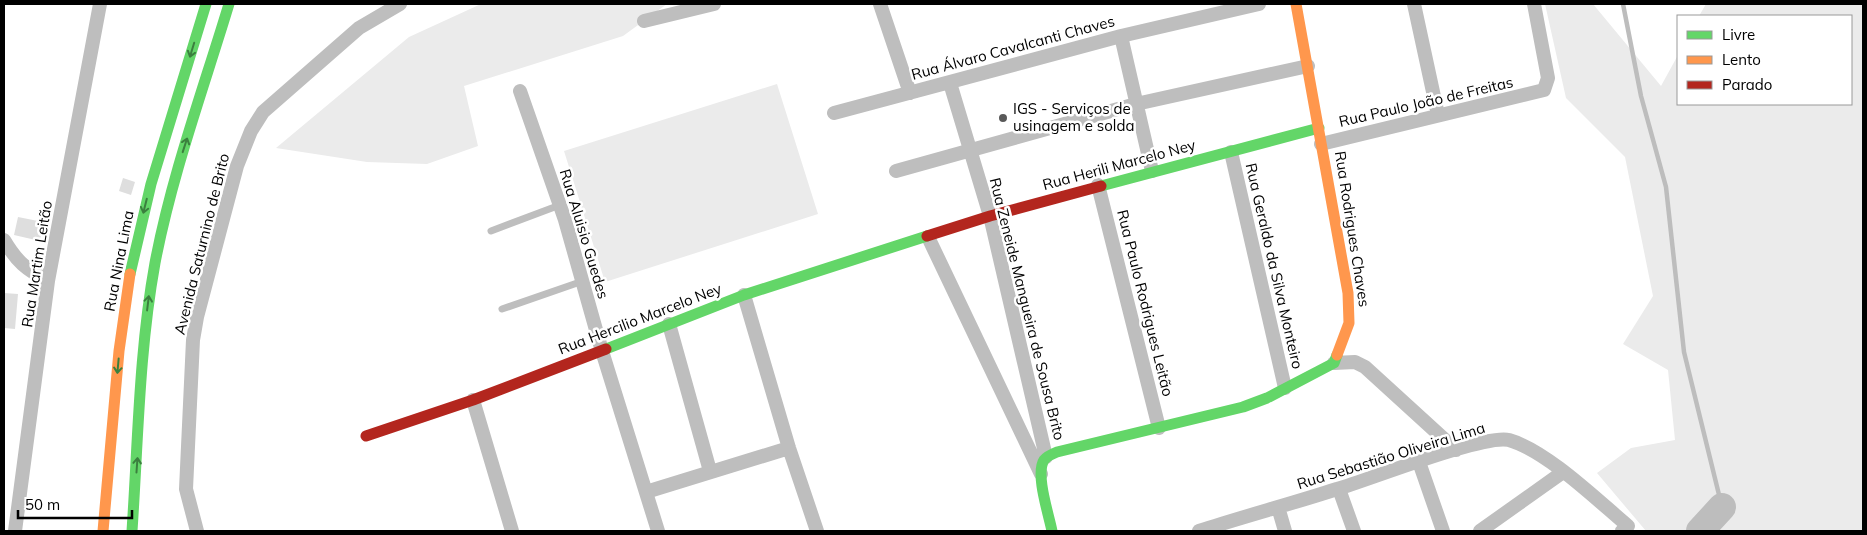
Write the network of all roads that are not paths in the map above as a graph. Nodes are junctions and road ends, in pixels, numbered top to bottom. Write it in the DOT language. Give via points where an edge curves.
graph roads {
  1 [pos="100,4"];
  2 [pos="206,4"];
  3 [pos="229,4"];
  4 [pos="400,4"];
  5 [pos="714,4"];
  6 [pos="880,4"];
  7 [pos="1259,4"];
  8 [pos="1296,4"];
  9 [pos="1414,4"];
  10 [pos="1534,4"];
  11 [pos="644,22"];
  12 [pos="1121,36"];
  13 [pos="1308,66"];
  14 [pos="950,83"];
  15 [pos="520,92"];
  16 [pos="910,93"];
  17 [pos="1136,104"];
  18 [pos="834,113"];
  19 [pos="1438,115"];
  20 [pos="1319,128"];
  21 [pos="1321,144"];
  22 [pos="970,150"];
  23 [pos="1231,152"];
  24 [pos="896,171"];
  25 [pos="1152,171"];
  26 [pos="1098,185"];
  27 [pos="560,205"];
  28 [pos="990,216"];
  29 [pos="491,231"];
  30 [pos="928,237"];
  31 [pos="4,240"];
  32 [pos="48,281"];
  33 [pos="583,281"];
  34 [pos="744,295"];
  35 [pos="502,309"];
  36 [pos="670,324"];
  37 [pos="602,351"];
  38 [pos="1334,364"];
  39 [pos="1285,388"];
  40 [pos="473,400"];
  41 [pos="1160,428"];
  42 [pos="366,436"];
  43 [pos="789,448"];
  44 [pos="1456,450"];
  45 [pos="1046,457"];
  46 [pos="1419,462"];
  47 [pos="710,471"];
  48 [pos="1563,472"];
  49 [pos="1041,475"];
  50 [pos="1338,489"];
  51 [pos="646,492"];
  52 [pos="1278,507"];
  53 [pos="1625,529"];
  54 [pos="15,531"];
  55 [pos="103,531"];
  56 [pos="132,531"];
  57 [pos="197,531"];
  58 [pos="512,531"];
  59 [pos="658,531"];
  60 [pos="817,531"];
  61 [pos="1052,531"];
  62 [pos="1199,531"];
  63 [pos="1285,531"];
  64 [pos="1354,531"];
  65 [pos="1444,531"];
  66 [pos="1480,531"];
  1 -- 32 [label="street, Rua Martim Leitão"];
  2 -- 55 [label="street, Rua Nina Lima, one-way" via="161,148 135,246 120,350"];
  56 -- 3 [label="street, one-way" via="148,304 155,262 177,173"];
  4 -- 57 [label="street, Avenida Saturnino de Brito" via="359,28 263,112 250,131 237,166 193,340 186,489"];
  5 -- 11 [label="street"];
  6 -- 16 [label="street"];
  7 -- 12 [label="street, Rua Álvaro Cavalcanti Chaves"];
  8 -- 13 [label="street, Rua Rodrigues Chaves"];
  9 -- 19 [label="street"];
  10 -- 19 [label="street, Rua Paulo João de Freitas" via="1547,86 1539,93"];
  12 -- 14 [label="street, Rua Álvaro Cavalcanti Chaves"];
  12 -- 17 [label="street"];
  13 -- 17 [label="street"];
  13 -- 20 [label="street, Rua Rodrigues Chaves"];
  14 -- 16 [label="street, Rua Álvaro Cavalcanti Chaves"];
  14 -- 22 [label="street, Rua Zeneide Mangueira de Sousa Brito"];
  15 -- 27 [label="street, Rua Aluisio Guedes"];
  16 -- 18 [label="street, Rua Álvaro Cavalcanti Chaves"];
  17 -- 22 [label="street"];
  17 -- 25 [label="street"];
  19 -- 21 [label="street, Rua Paulo João de Freitas"];
  20 -- 21 [label="street, Rua Rodrigues Chaves"];
  20 -- 23 [label="street, Rua Herili Marcelo Ney"];
  21 -- 38 [label="street, Rua Rodrigues Chaves" via="1350,310 1346,336"];
  22 -- 24 [label="street"];
  22 -- 28 [label="street, Rua Zeneide Mangueira de Sousa Brito"];
  23 -- 25 [label="street, Rua Herili Marcelo Ney"];
  23 -- 39 [label="street, Rua Geraldo da Silva Monteiro"];
  25 -- 26 [label="street, Rua Herili Marcelo Ney"];
  26 -- 28 [label="street, Rua Herili Marcelo Ney"];
  26 -- 41 [label="street, Rua Paulo Rodrigues Leitão"];
  27 -- 29 [label="lane"];
  27 -- 33 [label="street, Rua Aluisio Guedes"];
  28 -- 30 [label="street, Rua Herili Marcelo Ney"];
  28 -- 45 [label="street, Rua Zeneide Mangueira de Sousa Brito"];
  30 -- 34 [label="street, Rua Hercilio Marcelo Ney"];
  30 -- 49 [label="street"];
  31 -- 32 [label="street" via="25,268"];
  32 -- 54 [label="street, Rua Martim Leitão"];
  33 -- 35 [label="lane"];
  33 -- 37 [label="street, Rua Aluisio Guedes"];
  34 -- 36 [label="street, Rua Hercilio Marcelo Ney"];
  34 -- 43 [label="street"];
  36 -- 37 [label="street, Rua Hercilio Marcelo Ney"];
  36 -- 47 [label="street"];
  37 -- 40 [label="street, Rua Hercilio Marcelo Ney"];
  37 -- 51 [label="street, Rua Aluisio Guedes"];
  38 -- 39 [label="street"];
  38 -- 44 [label="street" via="1355,362 1365,367"];
  39 -- 41 [label="street" via="1243,406"];
  40 -- 42 [label="street, Rua Hercilio Marcelo Ney"];
  40 -- 58 [label="street"];
  41 -- 45 [label="street"];
  43 -- 47 [label="street"];
  43 -- 60 [label="street"];
  44 -- 46 [label="street, Rua Sebastião Oliveira Lima"];
  44 -- 48 [label="street, Rua Sebastião Oliveira Lima" via="1506,440 1527,447"];
  45 -- 49 [label="street"];
  46 -- 50 [label="street, Rua Sebastião Oliveira Lima"];
  46 -- 65 [label="street"];
  47 -- 51 [label="street"];
  48 -- 53 [label="street, Rua Sebastião Oliveira Lima"];
  48 -- 66 [label="street"];
  49 -- 61 [label="street"];
  50 -- 52 [label="street, Rua Sebastião Oliveira Lima"];
  50 -- 64 [label="street"];
  51 -- 59 [label="street, Rua Aluisio Guedes"];
  52 -- 62 [label="street, Rua Sebastião Oliveira Lima"];
  52 -- 63 [label="street"];
}
